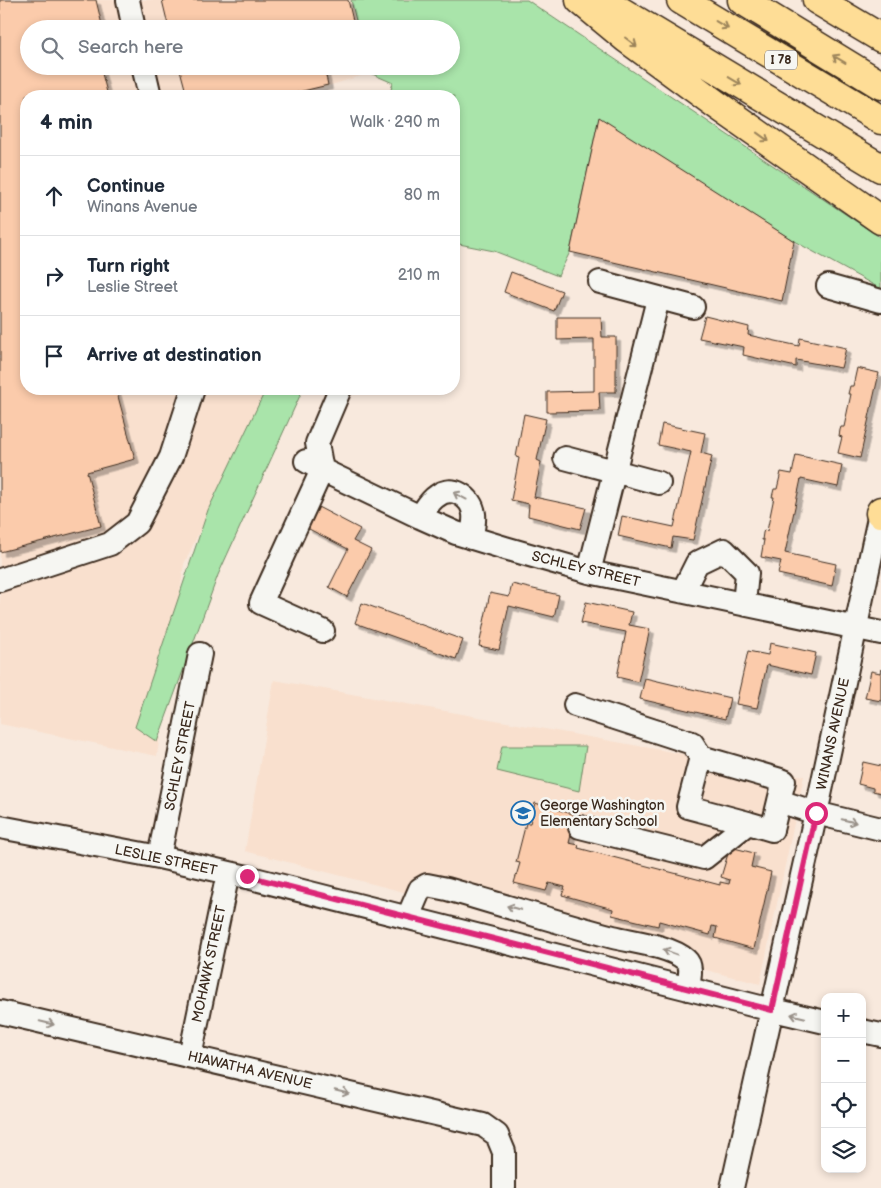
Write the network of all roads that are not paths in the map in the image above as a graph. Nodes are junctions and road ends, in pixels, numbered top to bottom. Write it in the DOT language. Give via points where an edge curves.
graph roads {
  1 [pos="128,0"];
  2 [pos="580,0"];
  3 [pos="602,0"];
  4 [pos="680,0"];
  5 [pos="742,0"];
  6 [pos="817,0"];
  7 [pos="132,20"];
  8 [pos="881,38"];
  9 [pos="145,75"];
  10 [pos="881,85"];
  11 [pos="149,90"];
  12 [pos="881,120"];
  13 [pos="881,168"];
  14 [pos="881,220"];
  15 [pos="600,282"];
  16 [pos="828,286"];
  17 [pos="658,299"];
  18 [pos="881,301"];
  19 [pos="693,307"];
  20 [pos="191,395"];
  21 [pos="337,395"];
  22 [pos="565,458"];
  23 [pos="314,466"];
  24 [pos="614,471"];
  25 [pos="660,483"];
  26 [pos="880,512"];
  27 [pos="420,517"];
  28 [pos="471,538"];
  29 [pos="589,572"];
  30 [pos="0,580"];
  31 [pos="683,592"];
  32 [pos="744,604"];
  33 [pos="856,627"];
  34 [pos="323,632"];
  35 [pos="881,633"];
  36 [pos="200,654"];
  37 [pos="574,705"];
  38 [pos="701,756"];
  39 [pos="779,801"];
  40 [pos="816,813"];
  41 [pos="748,823"];
  42 [pos="0,827"];
  43 [pos="580,827"];
  44 [pos="881,829"];
  45 [pos="159,857"];
  46 [pos="228,872"];
  47 [pos="408,918"];
  48 [pos="688,989"];
  49 [pos="772,1010"];
  50 [pos="0,1012"];
  51 [pos="821,1021"];
  52 [pos="866,1032"];
  53 [pos="881,1035"];
  54 [pos="190,1056"];
  55 [pos="504,1188"];
  56 [pos="732,1188"];
  1 -- 7 [label="street"];
  2 -- 14 [label="highway, one-way" via="626,39"];
  3 -- 13 [label="highway, one-way"];
  4 -- 12 [label="highway, I 78, one-way"];
  10 -- 5 [label="highway, I 78, one-way"];
  6 -- 8 [label="highway"];
  9 -- 11 [label="street"];
  15 -- 17 [label="street"];
  16 -- 18 [label="street"];
  17 -- 19 [label="street"];
  17 -- 24 [label="street"];
  20 -- 30 [label="street" via="171,457 137,523 110,544"];
  21 -- 23 [label="street" via="317,443"];
  22 -- 24 [label="street"];
  23 -- 27 [label="street, SCHLEY STREET"];
  23 -- 34 [label="street" via="261,603"];
  24 -- 25 [label="street"];
  24 -- 29 [label="street"];
  26 -- 33 [label="street, WINANS AVENUE"];
  27 -- 28 [label="street, SCHLEY STREET"];
  28 -- 27 [label="street, one-way" via="475,518 473,510 465,497 458,493 441,493"];
  28 -- 29 [label="street, SCHLEY STREET"];
  29 -- 31 [label="street, SCHLEY STREET"];
  31 -- 32 [label="street, SCHLEY STREET"];
  31 -- 32 [label="street" via="697,563 724,550 746,574"];
  32 -- 33 [label="street, SCHLEY STREET"];
  33 -- 35 [label="street, SCHLEY STREET"];
  33 -- 40 [label="street, WINANS AVENUE"];
  36 -- 45 [label="street, SCHLEY STREET"];
  37 -- 38 [label="street" via="685,740 692,743"];
  38 -- 39 [label="street" via="784,780"];
  38 -- 41 [label="street" via="688,807"];
  39 -- 40 [label="street"];
  39 -- 41 [label="street" via="772,830"];
  40 -- 44 [label="street, one-way"];
  40 -- 49 [label="street, WINANS AVENUE"];
  41 -- 43 [label="street" via="704,858"];
  42 -- 45 [label="street, LESLIE STREET"];
  45 -- 46 [label="street, LESLIE STREET"];
  46 -- 47 [label="street, LESLIE STREET"];
  46 -- 54 [label="street, MOHAWK STREET"];
  47 -- 48 [label="street, LESLIE STREET"];
  48 -- 47 [label="street, one-way" via="690,970 688,962 680,955 447,889 427,885 420,889"];
  48 -- 49 [label="street, LESLIE STREET"];
  51 -- 49 [label="street, LESLIE STREET, one-way"];
  49 -- 56 [label="street, WINANS AVENUE"];
  50 -- 54 [label="street, HIAWATHA AVENUE, one-way"];
  52 -- 53 [label="street"];
  54 -- 55 [label="street, HIAWATHA AVENUE, one-way" via="482,1125 497,1134 504,1152"];
}
